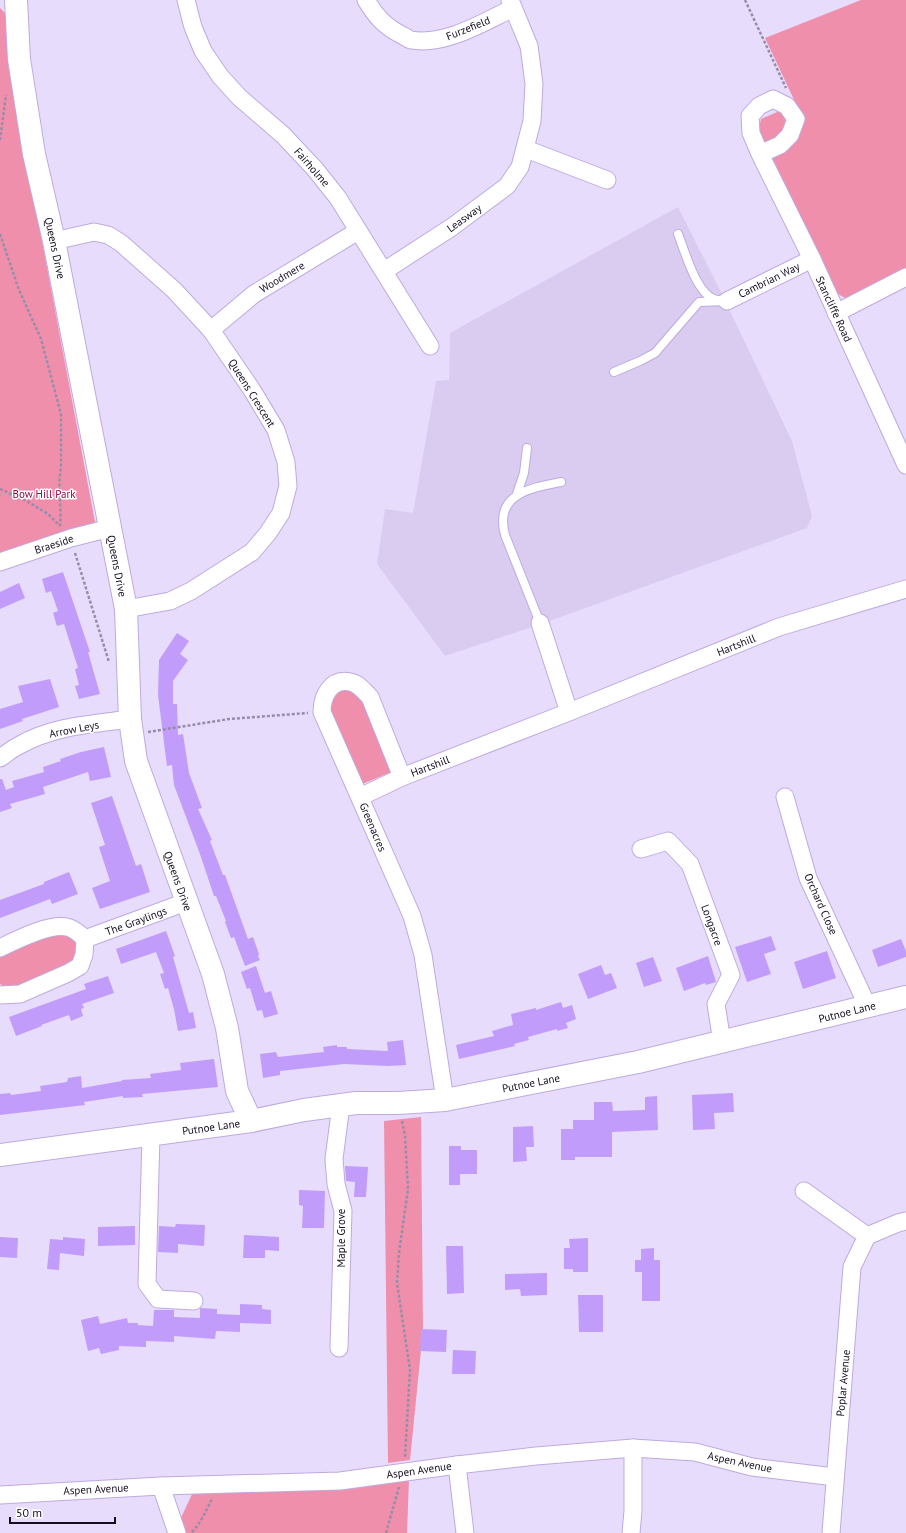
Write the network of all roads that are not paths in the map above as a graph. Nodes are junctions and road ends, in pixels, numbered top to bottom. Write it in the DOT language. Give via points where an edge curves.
graph roads {
  1 [pos="16,0"];
  2 [pos="186,0"];
  3 [pos="366,0"];
  4 [pos="512,4"];
  5 [pos="526,148"];
  6 [pos="760,154"];
  7 [pos="607,180"];
  8 [pos="358,231"];
  9 [pos="678,234"];
  10 [pos="54,241"];
  11 [pos="812,259"];
  12 [pos="384,272"];
  13 [pos="906,277"];
  14 [pos="727,301"];
  15 [pos="836,312"];
  16 [pos="211,330"];
  17 [pos="430,346"];
  18 [pos="614,372"];
  19 [pos="527,448"];
  20 [pos="906,465"];
  21 [pos="561,482"];
  22 [pos="517,494"];
  23 [pos="110,528"];
  24 [pos="0,562"];
  25 [pos="906,589"];
  26 [pos="126,609"];
  27 [pos="540,623"];
  28 [pos="569,712"];
  29 [pos="131,727"];
  30 [pos="0,758"];
  31 [pos="402,777"];
  32 [pos="360,797"];
  33 [pos="785,797"];
  34 [pos="641,849"];
  35 [pos="186,902"];
  36 [pos="85,939"];
  37 [pos="0,948"];
  38 [pos="0,995"];
  39 [pos="906,997"];
  40 [pos="868,1007"];
  41 [pos="722,1042"];
  42 [pos="445,1100"];
  43 [pos="341,1105"];
  44 [pos="250,1121"];
  45 [pos="151,1135"];
  46 [pos="0,1155"];
  47 [pos="804,1191"];
  48 [pos="906,1221"];
  49 [pos="867,1236"];
  50 [pos="194,1301"];
  51 [pos="339,1348"];
  52 [pos="633,1448"];
  53 [pos="456,1465"];
  54 [pos="835,1477"];
  55 [pos="161,1486"];
  56 [pos="0,1495"];
  57 [pos="177,1533"];
  58 [pos="466,1533"];
  59 [pos="631,1533"];
  60 [pos="831,1533"];
  1 -- 10 [label="street, Queens Drive" via="19,59 34,154"];
  2 -- 8 [label="street, Fairholme" via="203,51 220,76 315,169 338,198"];
  3 -- 4 [label="street, Furzefield" via="376,16 389,29 410,40 453,36"];
  4 -- 5 [label="street, Leasway" via="529,46 534,84 532,121"];
  5 -- 7 [label="street"];
  5 -- 12 [label="street, Leasway" via="520,167 507,186 452,227"];
  6 -- 6 [label="street, Stancliffe Road" via="751,133 750,116 760,106 773,99 787,106 796,120 790,135 780,145"];
  6 -- 11 [label="street, Stancliffe Road"];
  8 -- 12 [label="street, Fairholme"];
  8 -- 16 [label="street, Woodmere" via="254,294"];
  9 -- 14 [label="lane" via="695,278 704,292 712,300"];
  10 -- 16 [label="street, Queens Crescent" via="94,232 108,235 121,243 174,290"];
  10 -- 23 [label="street, Queens Drive"];
  11 -- 14 [label="street, Cambrian Way"];
  11 -- 15 [label="street, Stancliffe Road"];
  12 -- 17 [label="street, Fairholme"];
  13 -- 15 [label="street"];
  14 -- 18 [label="lane" via="699,302 655,352"];
  15 -- 20 [label="street, Stancliffe Road"];
  16 -- 26 [label="street, Queens Crescent" via="276,430 286,462 288,486 281,513 252,552 191,592 170,601"];
  19 -- 22 [label="lane" via="524,473"];
  21 -- 22 [label="lane"];
  22 -- 27 [label="lane" via="504,512 502,524"];
  23 -- 24 [label="street, Braeside" via="65,532"];
  23 -- 26 [label="street, Queens Drive"];
  25 -- 28 [label="street, Hartshill" via="779,627"];
  26 -- 29 [label="street, Queens Drive"];
  27 -- 28 [label="street"];
  28 -- 31 [label="street, Hartshill"];
  29 -- 30 [label="street, Arrow Leys" via="72,727 48,733"];
  29 -- 35 [label="street, Queens Drive" via="136,760"];
  31 -- 32 [label="street, Hartshill"];
  31 -- 32 [label="street, Greenacres" via="370,697 350,682 337,682 326,692 322,712"];
  32 -- 42 [label="street, Greenacres" via="412,916 423,955"];
  33 -- 40 [label="street, Orchard Close" via="808,878"];
  34 -- 41 [label="street, Longacre" via="668,841 690,864 731,974 716,1004"];
  35 -- 36 [label="street, The Graylings"];
  35 -- 44 [label="street, Queens Drive" via="213,974 227,1028 237,1091"];
  36 -- 37 [label="street" via="70,928 57,926"];
  36 -- 38 [label="street" via="80,966 68,974 20,994"];
  39 -- 40 [label="street, Putnoe Lane"];
  40 -- 41 [label="street, Putnoe Lane"];
  41 -- 42 [label="street, Putnoe Lane" via="638,1062"];
  42 -- 43 [label="street, Putnoe Lane"];
  43 -- 44 [label="street, Putnoe Lane"];
  43 -- 51 [label="street, Maple Grove" via="334,1159 336,1184 343,1211"];
  44 -- 45 [label="street, Putnoe Lane"];
  45 -- 46 [label="street, Putnoe Lane"];
  45 -- 50 [label="street" via="147,1284 158,1300"];
  47 -- 49 [label="street"];
  48 -- 49 [label="street"];
  49 -- 54 [label="street, Poplar Avenue" via="852,1266"];
  52 -- 53 [label="street, Aspen Avenue"];
  52 -- 54 [label="street, Aspen Avenue" via="694,1452 752,1467"];
  52 -- 59 [label="street"];
  53 -- 55 [label="street, Aspen Avenue" via="340,1481"];
  53 -- 58 [label="street"];
  54 -- 60 [label="street, Poplar Avenue"];
  55 -- 56 [label="street, Aspen Avenue"];
  55 -- 57 [label="street"];
}
